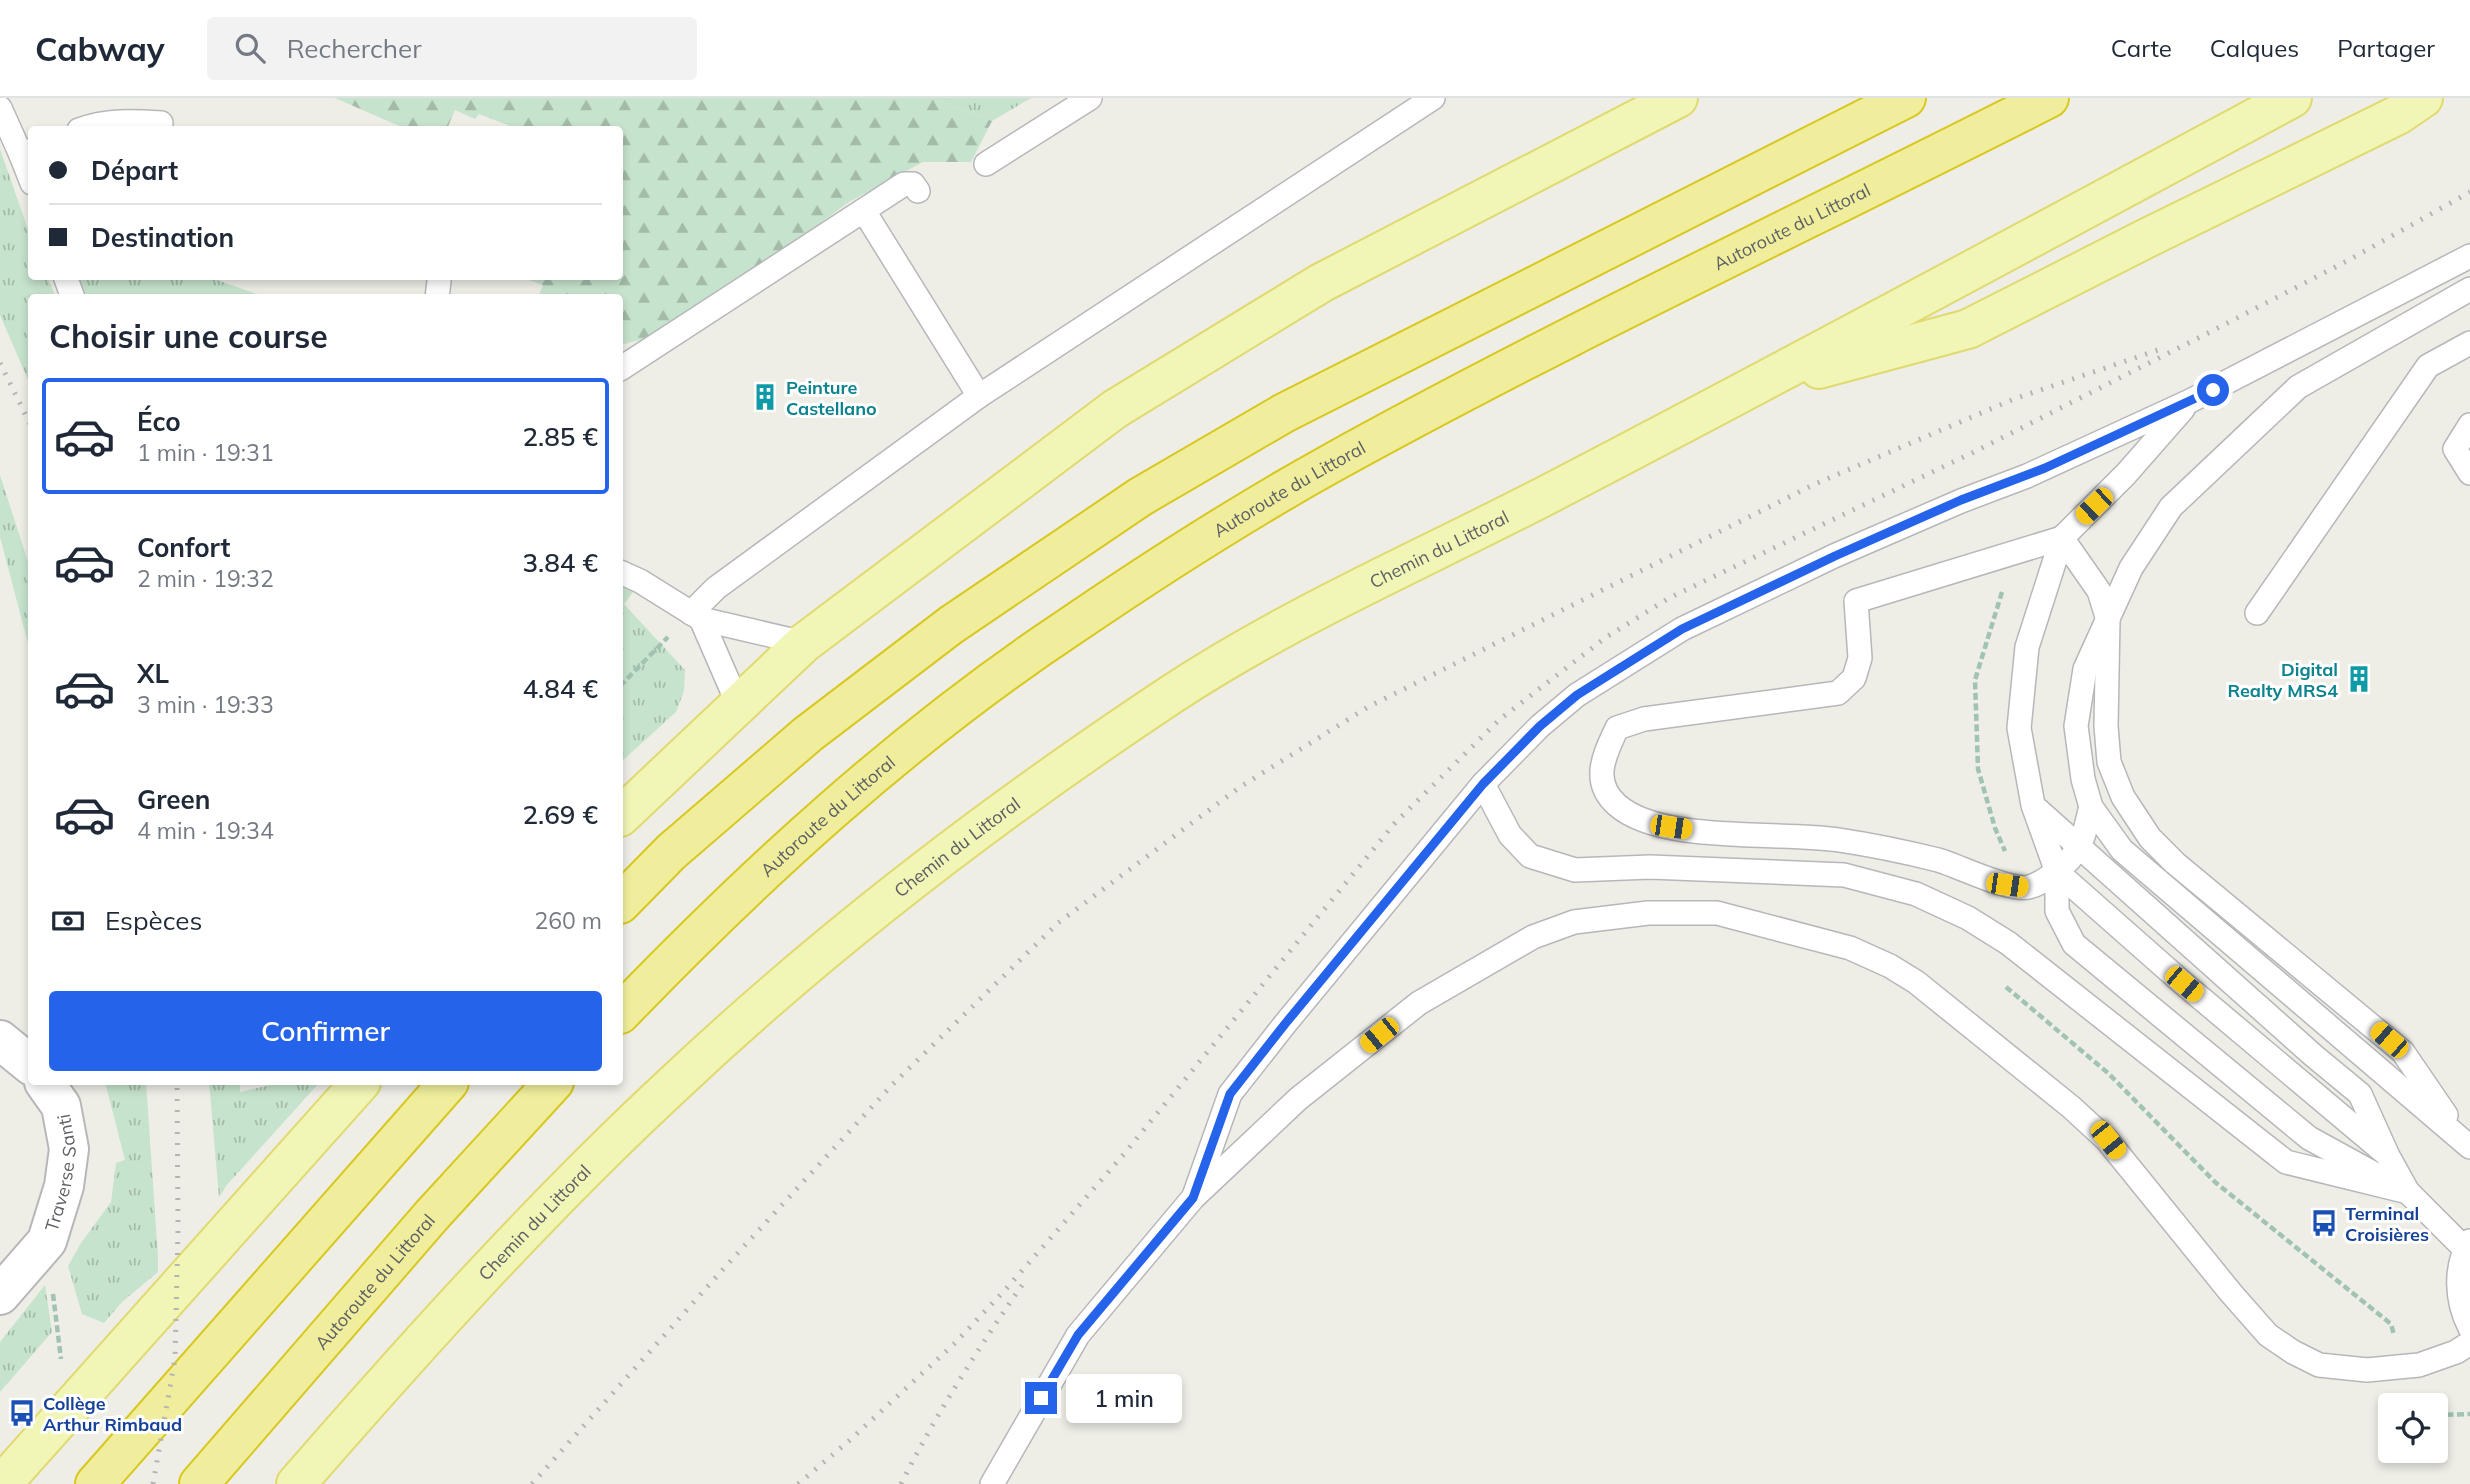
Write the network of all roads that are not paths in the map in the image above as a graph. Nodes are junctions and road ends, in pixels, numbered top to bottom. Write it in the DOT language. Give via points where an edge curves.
graph roads {
  1 [pos="1090,98"];
  2 [pos="1433,98"];
  3 [pos="1906,98"];
  4 [pos="2049,98"];
  5 [pos="2292,98"];
  6 [pos="2423,98"];
  7 [pos="1668,102"];
  8 [pos="0,108"];
  9 [pos="161,123"];
  10 [pos="88,126"];
  11 [pos="26,153"];
  12 [pos="986,164"];
  13 [pos="918,191"];
  14 [pos="864,211"];
  15 [pos="2470,256"];
  16 [pos="2470,289"];
  17 [pos="2470,342"];
  18 [pos="623,367"];
  19 [pos="1753,387"];
  20 [pos="979,396"];
  21 [pos="2190,401"];
  22 [pos="2470,425"];
  23 [pos="2470,473"];
  24 [pos="2062,538"];
  25 [pos="623,573"];
  26 [pos="2257,613"];
  27 [pos="696,616"];
  28 [pos="2108,620"];
  29 [pos="804,643"];
  30 [pos="738,704"];
  31 [pos="1483,784"];
  32 [pos="2033,805"];
  33 [pos="2091,807"];
  34 [pos="623,814"];
  35 [pos="2078,848"];
  36 [pos="2057,872"];
  37 [pos="623,901"];
  38 [pos="623,1011"];
  39 [pos="0,1040"];
  40 [pos="28,1063"];
  41 [pos="46,1085"];
  42 [pos="358,1085"];
  43 [pos="446,1085"];
  44 [pos="551,1085"];
  45 [pos="2466,1143"];
  46 [pos="2388,1156"];
  47 [pos="2408,1192"];
  48 [pos="1193,1198"];
  49 [pos="2467,1245"];
  50 [pos="0,1295"];
  51 [pos="2470,1328"];
  52 [pos="2470,1343"];
  53 [pos="2,1484"];
  54 [pos="95,1484"];
  55 [pos="199,1484"];
  56 [pos="296,1484"];
  57 [pos="992,1484"];
  1 -- 12 [label="lane"];
  2 -- 20 [label="lane"];
  3 -- 37 [label="highway" via="1284,413 1140,497 951,625 808,734 671,852"];
  4 -- 38 [label="highway, Autoroute du Littoral" via="1463,393 1326,466 1194,546 1065,629 843,801"];
  5 -- 19 [label="main road"];
  6 -- 19 [label="main road" via="2398,115 1968,329"];
  7 -- 29 [label="main road" via="1321,283 1115,409"];
  8 -- 11 [label="lane"];
  9 -- 10 [label="lane" via="127,120"];
  13 -- 14 [label="lane" via="913,184 905,184"];
  14 -- 18 [label="lane"];
  14 -- 20 [label="lane"];
  15 -- 21 [label="lane"];
  16 -- 28 [label="lane" via="2298,387 2171,507 2131,568"];
  17 -- 26 [label="lane" via="2428,366"];
  19 -- 56 [label="main road, Chemin du Littoral" via="1284,626 1178,690 935,862 730,1032 607,1148 489,1268"];
  20 -- 27 [label="lane" via="716,588"];
  21 -- 24 [label="lane"];
  21 -- 31 [label="lane" via="1835,556 1682,629 1577,695"];
  22 -- 23 [label="lane" via="2455,449"];
  24 -- 28 [label="lane" via="2099,591"];
  24 -- 32 [label="lane" via="2027,647 2019,727"];
  24 -- 36 [label="lane" via="1856,601 1860,658 1854,678 1838,693 1644,719 1617,728 1602,762 1602,782 1616,804 1650,824 1712,833 1838,840 1939,861 2028,888"];
  25 -- 27 [label="lane"];
  27 -- 29 [label="lane"];
  27 -- 30 [label="lane"];
  28 -- 33 [label="lane" via="2085,669 2076,726"];
  28 -- 45 [label="lane" via="2109,762 2123,797 2150,838 2403,1052"];
  29 -- 30 [label="main road"];
  30 -- 34 [label="main road"];
  31 -- 47 [label="lane" via="1510,835 1530,856 1575,870 1650,867 1844,875 1916,894 2008,943 2286,1162"];
  31 -- 48 [label="lane" via="1230,1094"];
  32 -- 35 [label="lane"];
  32 -- 36 [label="lane"];
  33 -- 35 [label="lane"];
  33 -- 45 [label="lane" via="2122,850"];
  35 -- 36 [label="lane"];
  35 -- 46 [label="lane" via="2360,1094"];
  36 -- 46 [label="lane"];
  36 -- 47 [label="lane" via="2057,911 2074,944 2309,1138"];
  39 -- 40 [label="street"];
  41 -- 50 [label="street, Traverse Santi" via="61,1105 69,1149 64,1186 47,1241"];
  42 -- 53 [label="main road"];
  43 -- 54 [label="highway"];
  44 -- 55 [label="highway, Autoroute du Littoral"];
  46 -- 47 [label="lane"];
  47 -- 49 [label="lane"];
  48 -- 52 [label="lane" via="1298,1100 1419,1003 1533,937 1574,922 1648,913 1717,913 1850,948 1916,982 2108,1140 2231,1293 2268,1335 2293,1352 2319,1365 2367,1370 2419,1365"];
  48 -- 57 [label="lane" via="1078,1335"];
  49 -- 51 [label="lane" via="2459,1272 2459,1295"];
}
